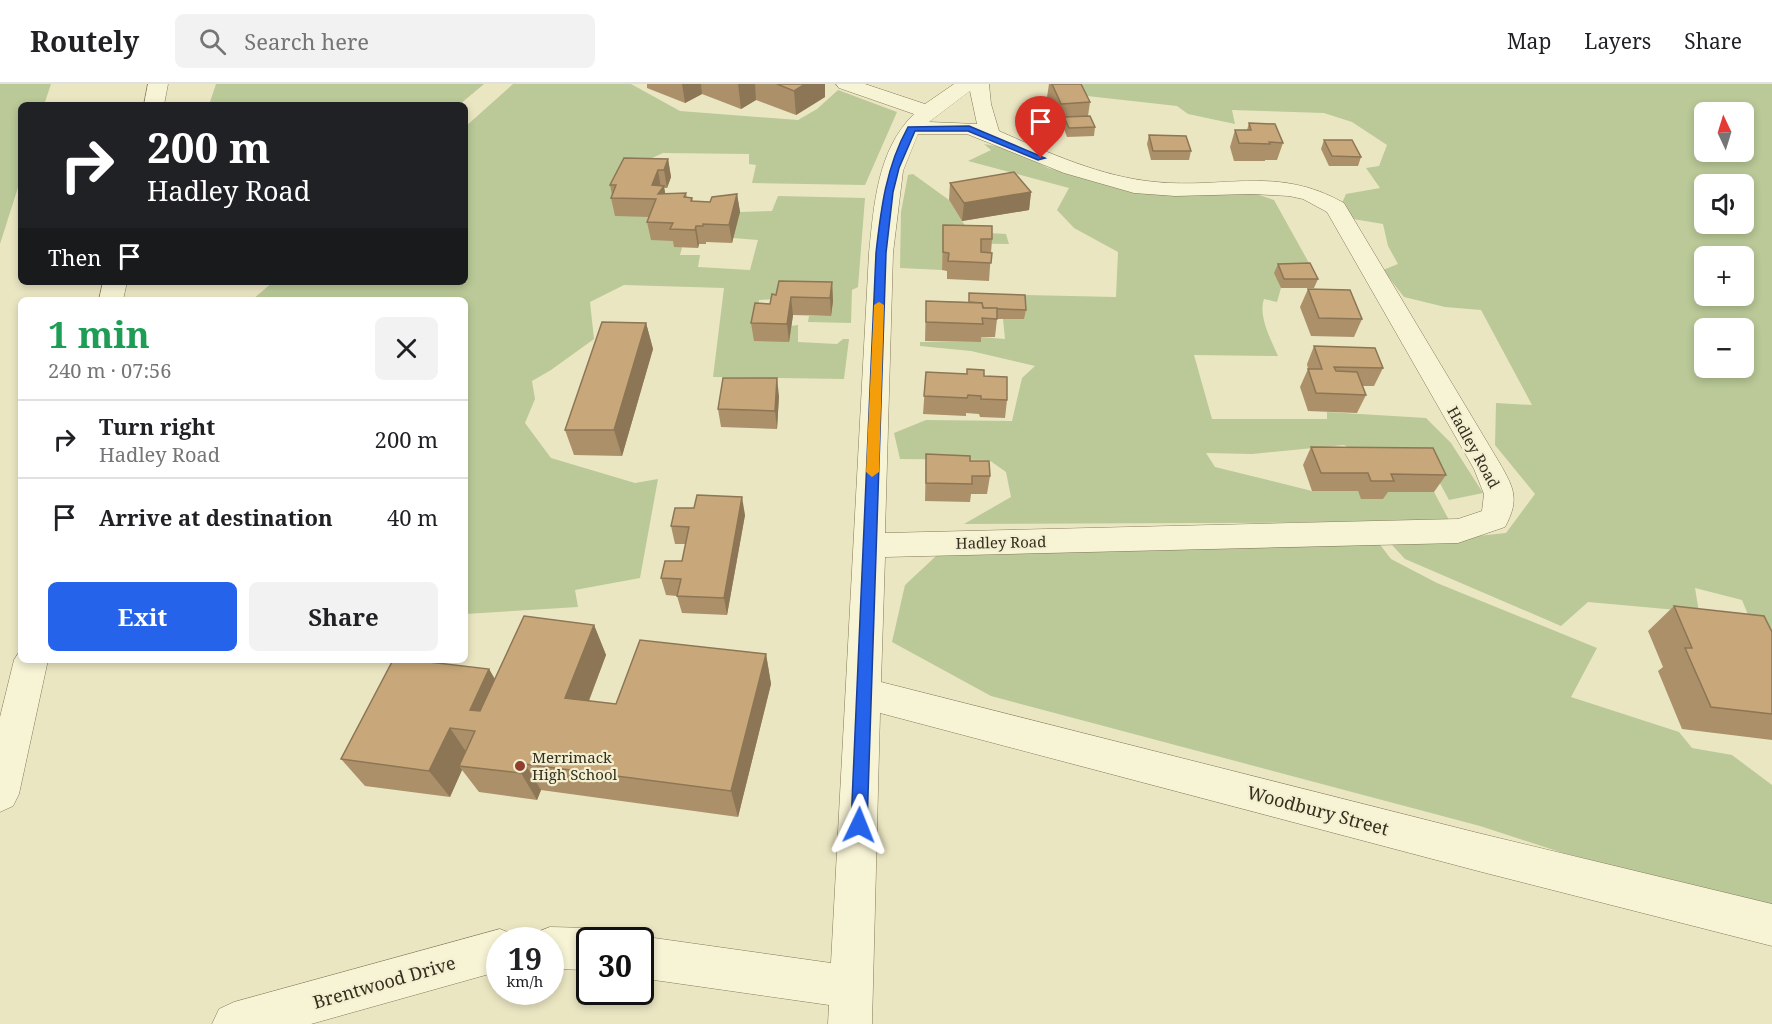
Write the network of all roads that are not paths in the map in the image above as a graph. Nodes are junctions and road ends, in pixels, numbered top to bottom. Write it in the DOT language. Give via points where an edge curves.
graph roads {
  1 [pos="158,84"];
  2 [pos="846,84"];
  3 [pos="967,84"];
  4 [pos="979,84"];
  5 [pos="155,102"];
  6 [pos="920,120"];
  7 [pos="990,135"];
  8 [pos="870,545"];
  9 [pos="30,663"];
  10 [pos="864,693"];
  11 [pos="0,794"];
  12 [pos="1772,925"];
  13 [pos="486,954"];
  14 [pos="654,960"];
  15 [pos="850,1005"];
  16 [pos="234,1024"];
  1 -- 5 [label="street"];
  2 -- 6 [label="street, Hadley Road"];
  3 -- 6 [label="street"];
  4 -- 7 [label="street"];
  6 -- 7 [label="street, Hadley Road"];
  6 -- 8 [label="street" via="894,168 888,192 882,243"];
  7 -- 8 [label="street, Hadley Road" via="1095,177 1156,189 1278,188 1310,194 1336,208 1489,469 1499,488 1501,505 1494,519 1458,531"];
  8 -- 10 [label="street"];
  9 -- 11 [label="street"];
  10 -- 12 [label="street, Woodbury Street"];
  10 -- 15 [label="street"];
  13 -- 16 [label="street, Brentwood Drive"];
  14 -- 15 [label="street"];
}
